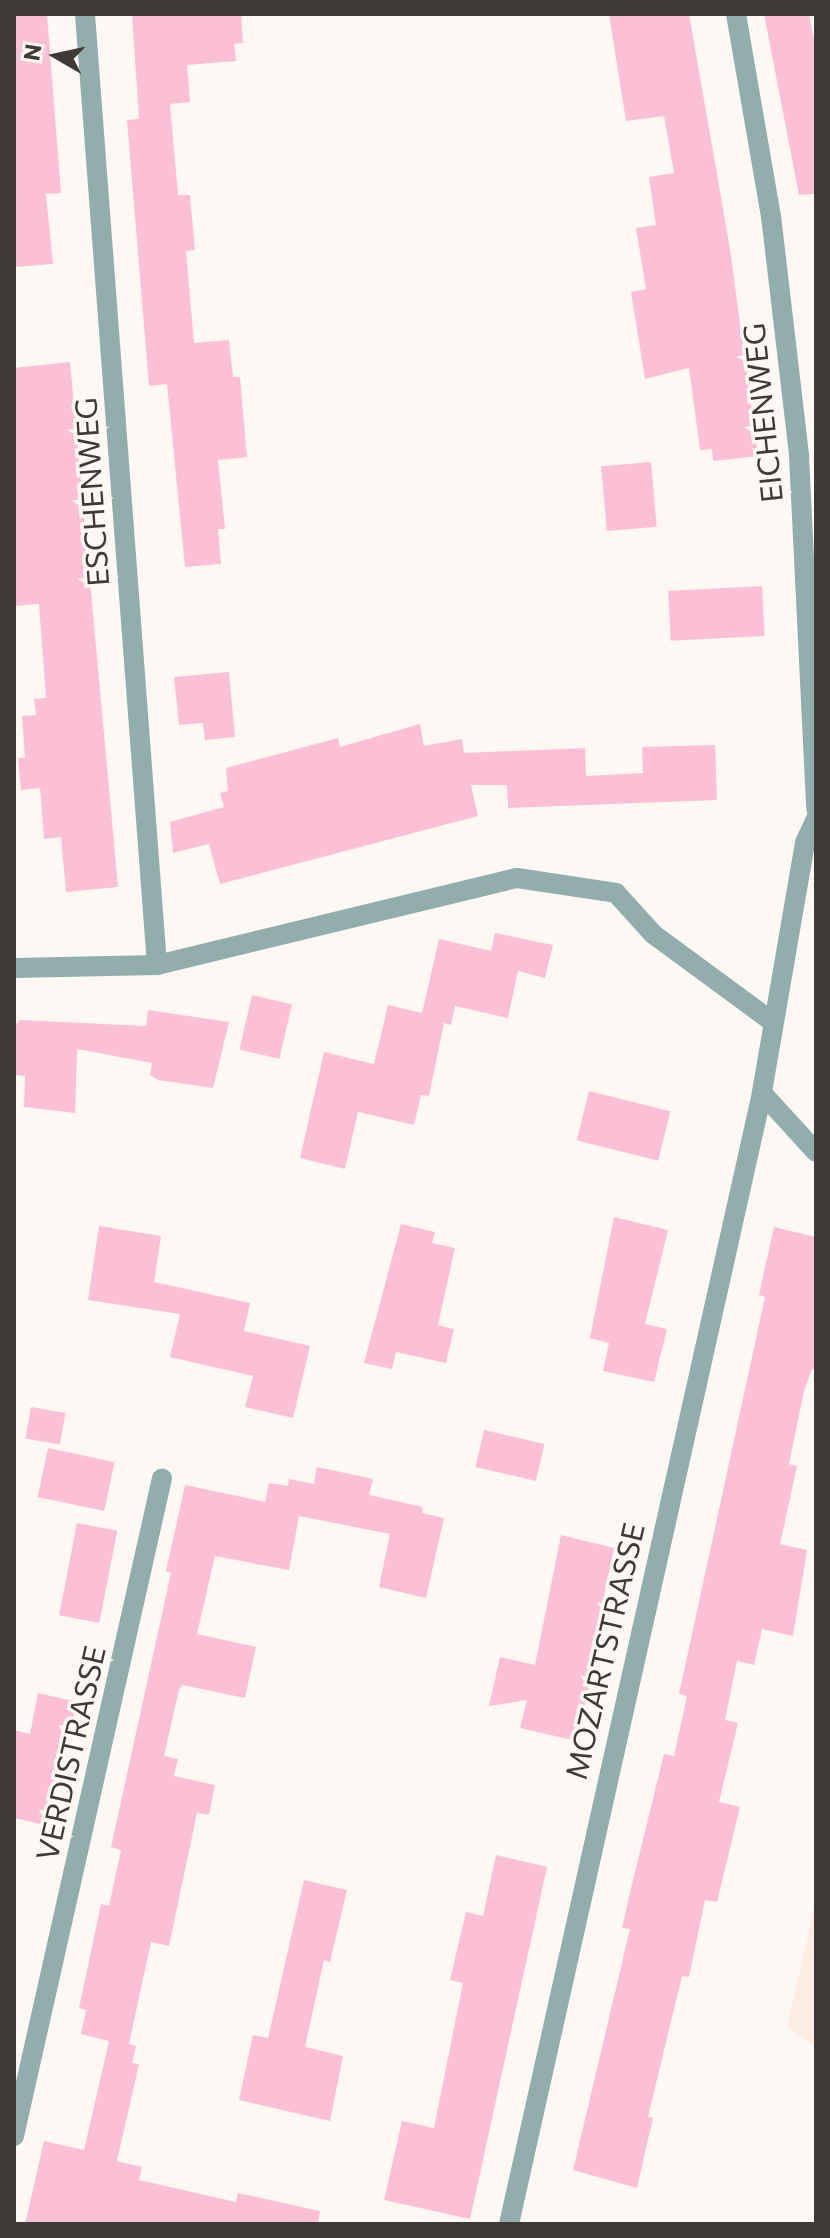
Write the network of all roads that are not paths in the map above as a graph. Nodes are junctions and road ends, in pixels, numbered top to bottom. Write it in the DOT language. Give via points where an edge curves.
graph roads {
  1 [pos="85,14"];
  2 [pos="736,14"];
  3 [pos="816,809"];
  4 [pos="816,819"];
  5 [pos="157,965"];
  6 [pos="14,968"];
  7 [pos="773,1022"];
  8 [pos="762,1093"];
  9 [pos="816,1152"];
  10 [pos="162,1478"];
  11 [pos="14,2136"];
  12 [pos="509,2224"];
  1 -- 5 [label="street, ESCHENWEG"];
  2 -- 3 [label="street, EICHENWEG" via="771,216 799,456"];
  4 -- 7 [label="street, MOZARTSTRASSE" via="805,843"];
  5 -- 6 [label="street"];
  5 -- 7 [label="street" via="517,878 616,893 653,934"];
  7 -- 8 [label="street, MOZARTSTRASSE"];
  8 -- 9 [label="street"];
  8 -- 12 [label="street, MOZARTSTRASSE"];
  10 -- 11 [label="street, VERDISTRASSE"];
}
